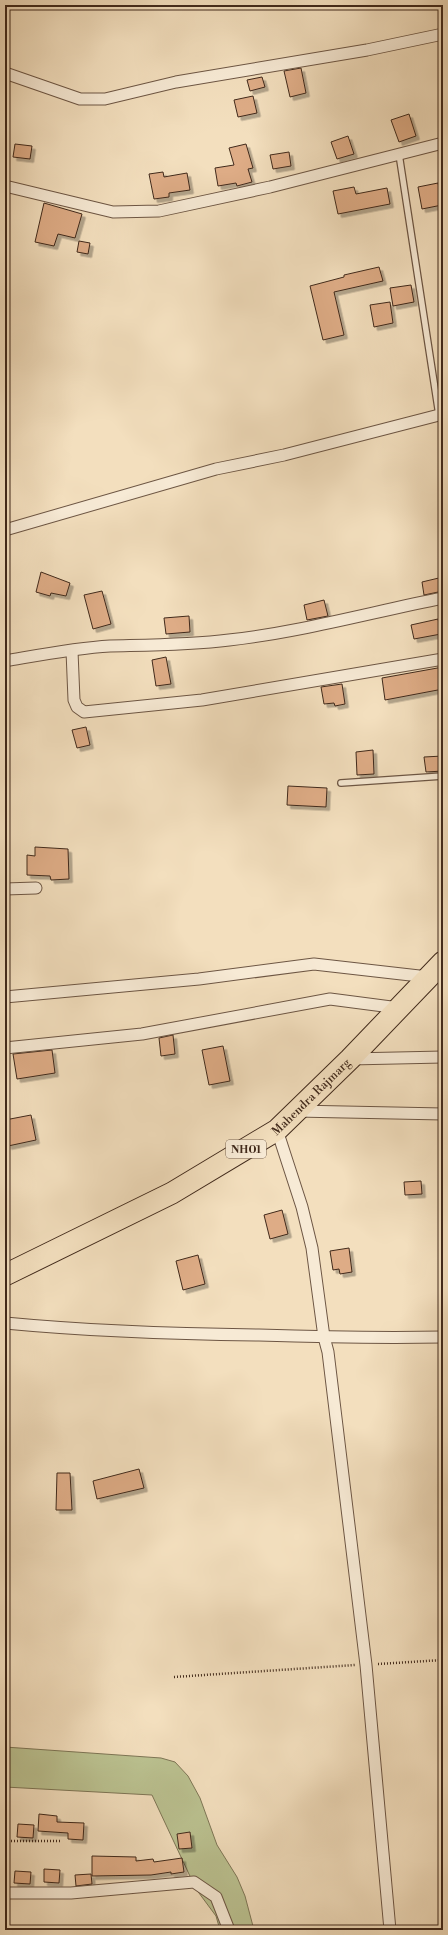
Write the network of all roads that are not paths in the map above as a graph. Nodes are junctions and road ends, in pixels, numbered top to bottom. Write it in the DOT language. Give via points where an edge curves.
graph roads {
  1 [pos="443,34"];
  2 [pos="5,73"];
  3 [pos="443,143"];
  4 [pos="399,153"];
  5 [pos="5,186"];
  6 [pos="441,415"];
  7 [pos="5,530"];
  8 [pos="443,598"];
  9 [pos="72,651"];
  10 [pos="443,659"];
  11 [pos="5,661"];
  12 [pos="443,776"];
  13 [pos="341,783"];
  14 [pos="36,888"];
  15 [pos="5,889"];
  16 [pos="443,962"];
  17 [pos="428,977"];
  18 [pos="5,997"];
  19 [pos="399,1008"];
  20 [pos="5,1048"];
  21 [pos="443,1057"];
  22 [pos="350,1059"];
  23 [pos="296,1112"];
  24 [pos="443,1114"];
  25 [pos="277,1130"];
  26 [pos="5,1275"];
  27 [pos="5,1323"];
  28 [pos="324,1337"];
  29 [pos="443,1337"];
  30 [pos="5,1893"];
  31 [pos="229,1930"];
  32 [pos="390,1930"];
  1 -- 2 [label="street" via="367,50 176,82 105,99 80,99"];
  3 -- 4 [label="street"];
  4 -- 5 [label="street" via="270,187 159,211 113,212"];
  4 -- 6 [label="lane"];
  6 -- 7 [label="street" via="284,455 216,469"];
  8 -- 9 [label="street" via="342,620 229,640 165,646 109,646"];
  9 -- 10 [label="street" via="74,700 77,707 84,712 202,700"];
  9 -- 11 [label="street"];
  12 -- 13 [label="lane"];
  14 -- 15 [label="street"];
  16 -- 17 [label="highway, Mahendra Rajmarg / NH01"];
  17 -- 18 [label="street" via="314,964 199,979"];
  17 -- 19 [label="highway, Mahendra Rajmarg / NH01"];
  19 -- 20 [label="street" via="330,999 142,1034"];
  19 -- 22 [label="highway, Mahendra Rajmarg / NH01"];
  21 -- 22 [label="street"];
  22 -- 23 [label="highway, Mahendra Rajmarg / NH01"];
  23 -- 24 [label="street"];
  23 -- 25 [label="highway, Mahendra Rajmarg / NH01"];
  25 -- 26 [label="highway, Mahendra Rajmarg / NH01" via="172,1193"];
  25 -- 28 [label="street" via="302,1207 312,1248"];
  27 -- 28 [label="street" via="72,1330"];
  28 -- 29 [label="street"];
  28 -- 32 [label="street" via="328,1352 366,1665"];
  30 -- 31 [label="street" via="71,1893 194,1882 216,1897"];
}
